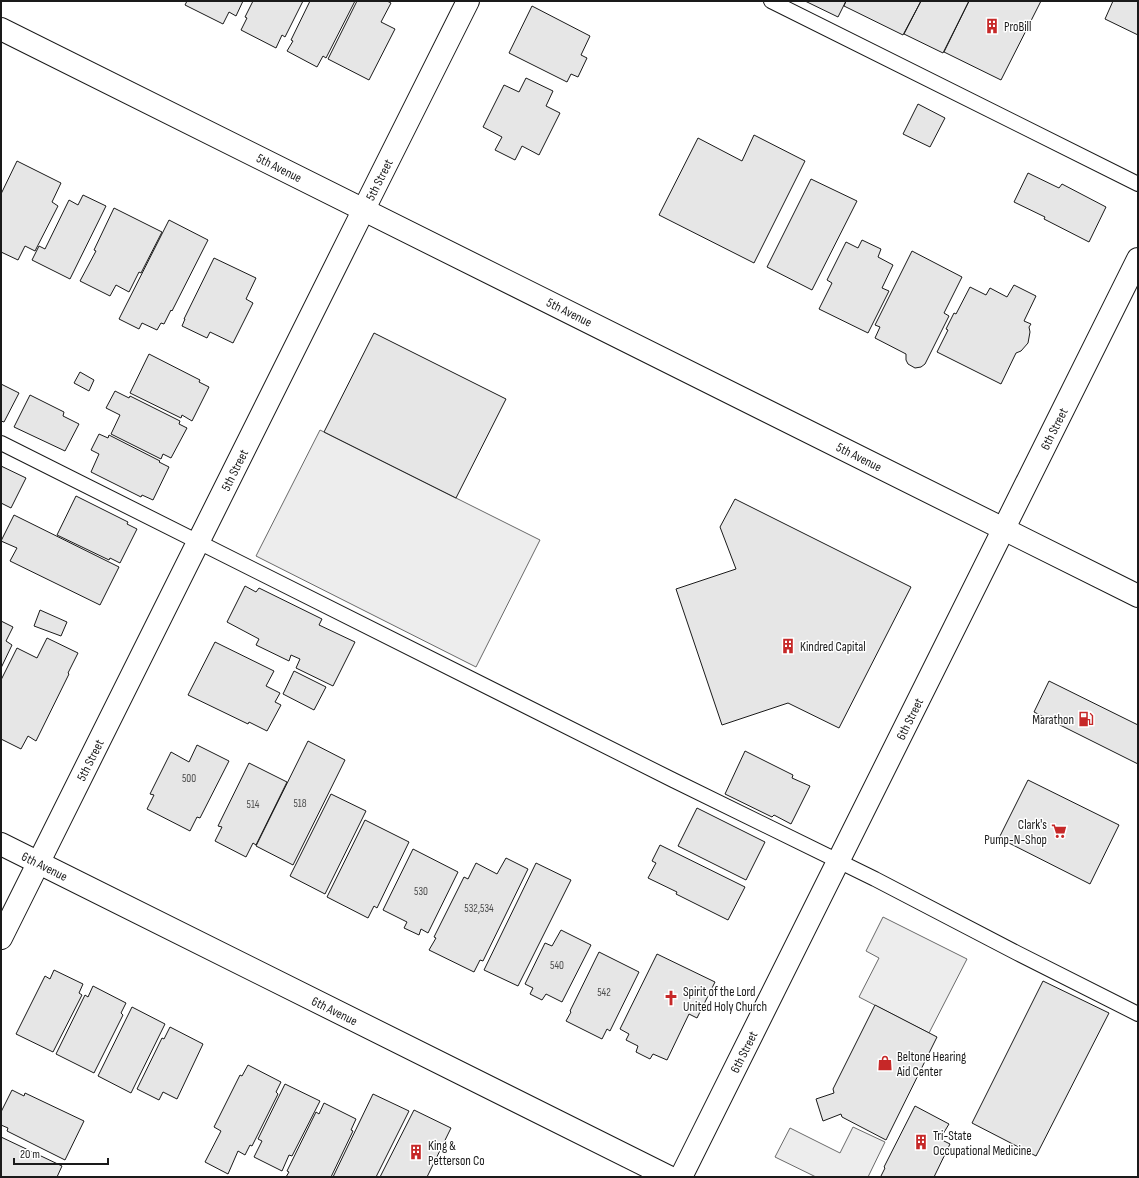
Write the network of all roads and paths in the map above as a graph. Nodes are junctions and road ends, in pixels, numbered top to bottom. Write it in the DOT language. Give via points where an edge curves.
graph roads {
  1 [pos="468,1"];
  2 [pos="771,1"];
  3 [pos="1,28"];
  4 [pos="1138,184"];
  5 [pos="364,209"];
  6 [pos="1138,259"];
  7 [pos="1,443"];
  8 [pos="1004,528"];
  9 [pos="198,542"];
  10 [pos="1138,596"];
  11 [pos="1,844"];
  12 [pos="838,861"];
  13 [pos="39,862"];
  14 [pos="1,938"];
  15 [pos="1138,1014"];
  16 [pos="669,1177"];
  17 [pos="681,1177"];
  1 -- 5 [label="main road, 5th Street"];
  2 -- 4 [label="lane"];
  3 -- 5 [label="main road, 5th Avenue"];
  5 -- 8 [label="main road, 5th Avenue"];
  5 -- 9 [label="main road, 5th Street"];
  6 -- 8 [label="main road, 6th Street"];
  7 -- 9 [label="lane"];
  8 -- 10 [label="main road, 5th Avenue"];
  8 -- 12 [label="main road, 6th Street"];
  9 -- 12 [label="lane"];
  9 -- 13 [label="main road, 5th Street"];
  11 -- 13 [label="main road, 6th Avenue"];
  12 -- 15 [label="lane"];
  12 -- 17 [label="main road, 6th Street"];
  13 -- 14 [label="main road, 5th Street"];
  13 -- 16 [label="main road, 6th Avenue"];
}
